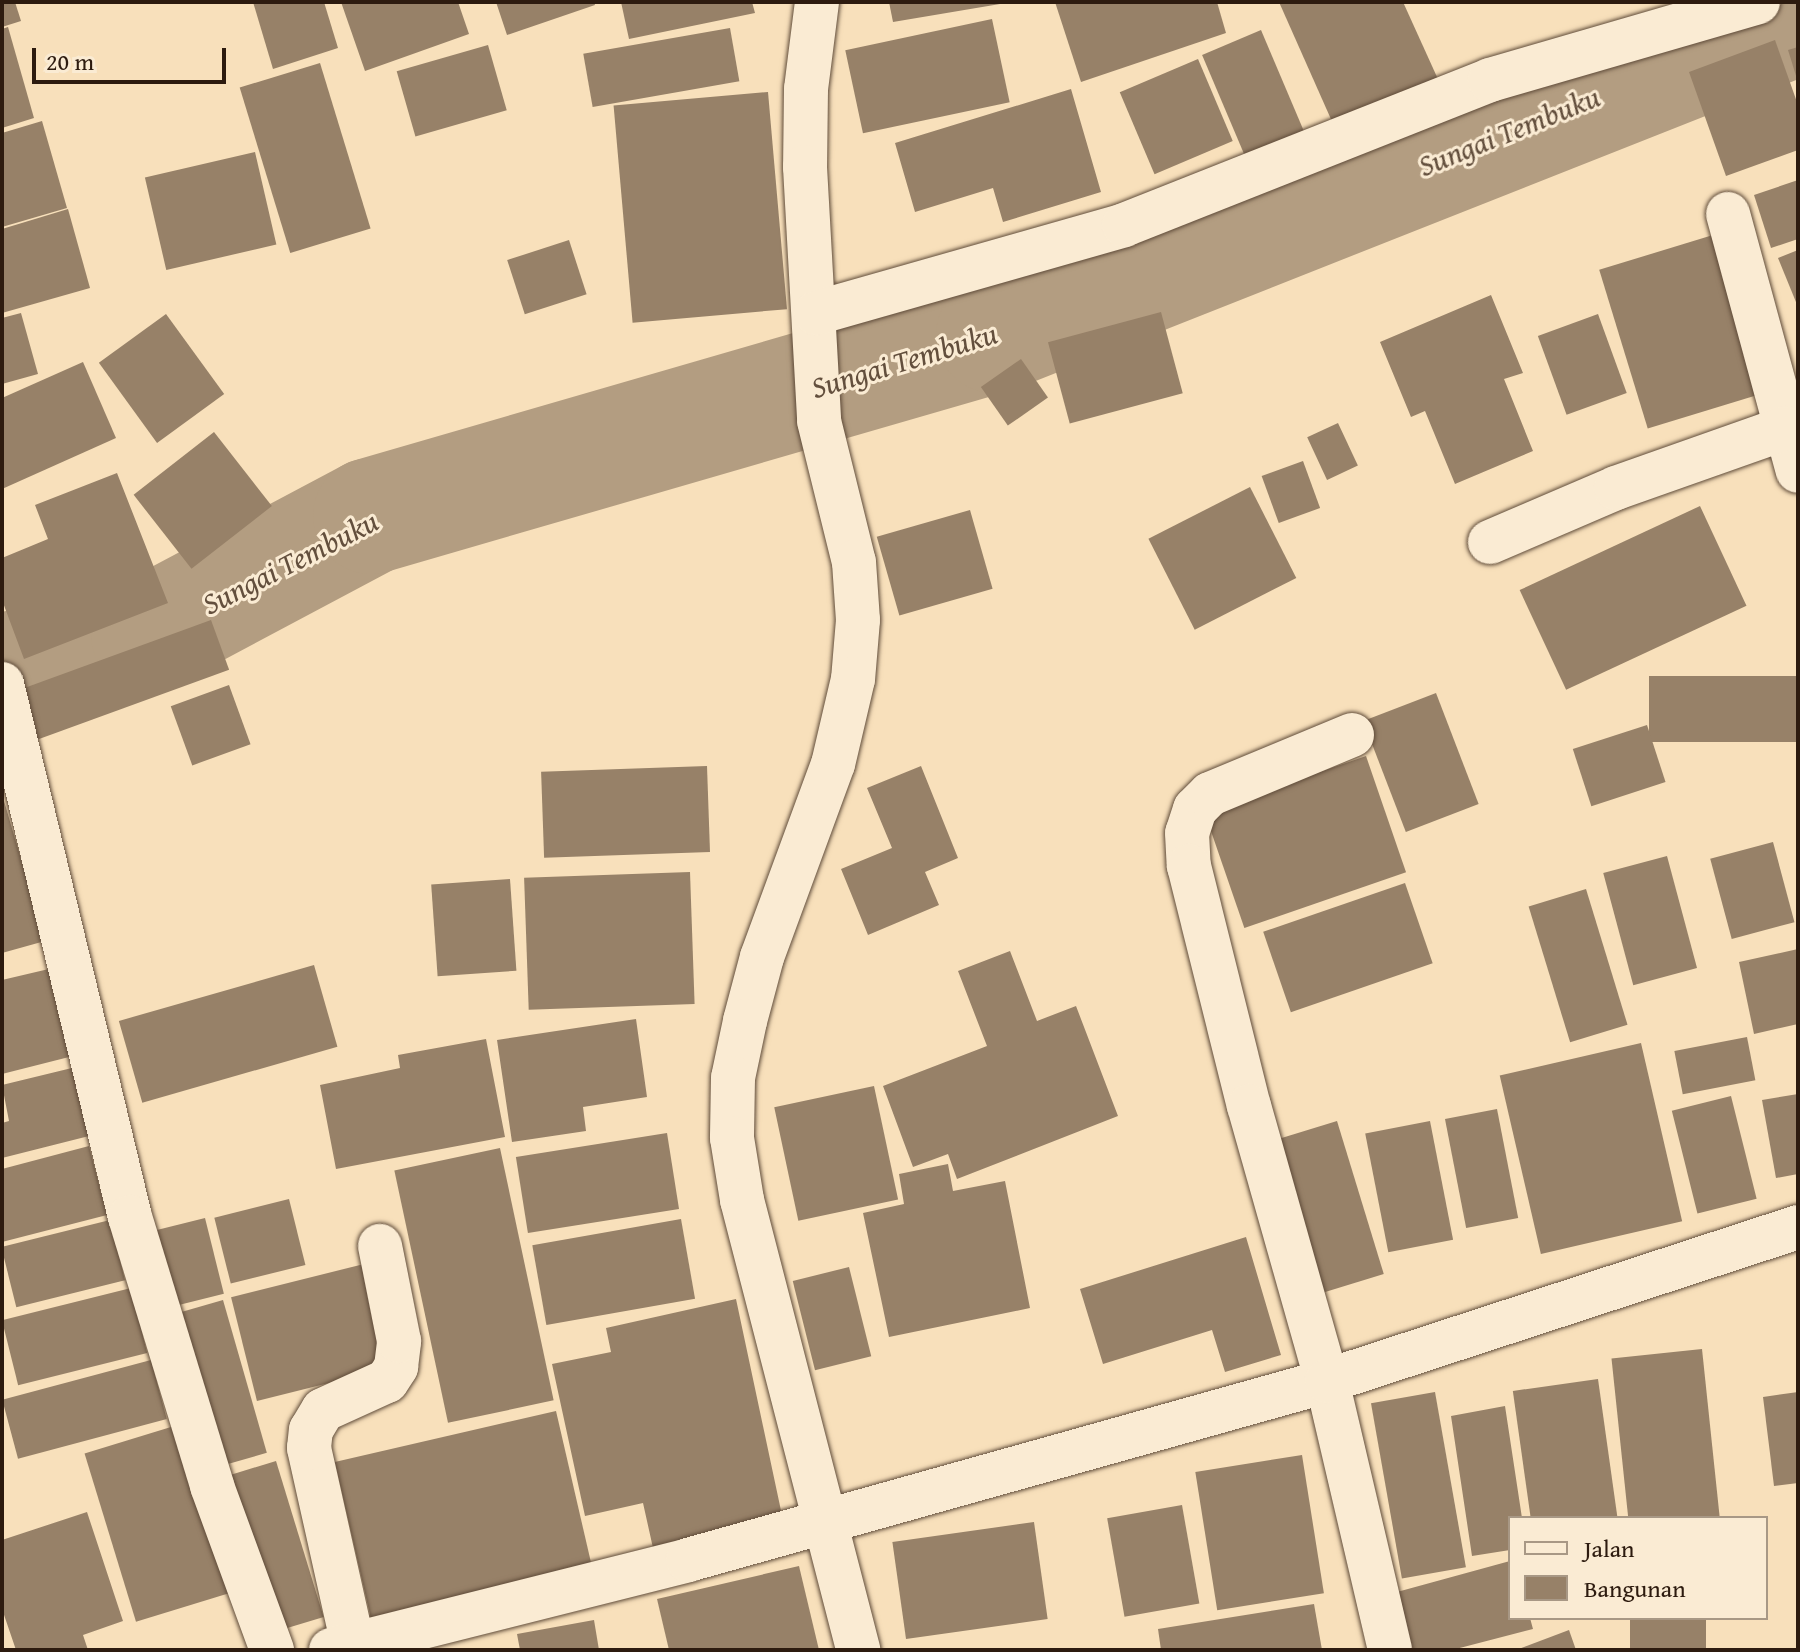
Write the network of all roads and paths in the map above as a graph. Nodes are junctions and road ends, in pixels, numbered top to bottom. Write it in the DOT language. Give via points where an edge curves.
graph roads {
  1 [pos="817,2"];
  2 [pos="1758,2"];
  3 [pos="1728,214"];
  4 [pos="817,323"];
  5 [pos="1785,428"];
  6 [pos="1798,471"];
  7 [pos="1490,542"];
  8 [pos="5,698"];
  9 [pos="1352,735"];
  10 [pos="1798,1227"];
  11 [pos="380,1246"];
  12 [pos="1327,1381"];
  13 [pos="828,1519"];
  14 [pos="342,1647"];
  15 [pos="272,1650"];
  16 [pos="858,1650"];
  17 [pos="1390,1650"];
  1 -- 4 [label="street" via="806,89 805,167"];
  2 -- 4 [label="street" via="1490,80 1124,225"];
  3 -- 5 [label="street"];
  4 -- 13 [label="street" via="819,421 854,562 858,620 853,679 833,764 762,957 745,1021 733,1078 732,1138 742,1200"];
  5 -- 6 [label="street"];
  5 -- 7 [label="street" via="1616,488"];
  8 -- 15 [label="street" via="130,1217 212,1486"];
  9 -- 12 [label="street" via="1210,794 1195,809 1187,833 1189,866 1249,1106"];
  10 -- 12 [label="street"];
  11 -- 14 [label="street" via="399,1341 396,1367 387,1381 323,1410 311,1430 309,1448"];
  12 -- 13 [label="street"];
  12 -- 17 [label="street"];
  13 -- 14 [label="street"];
  13 -- 16 [label="street"];
}
